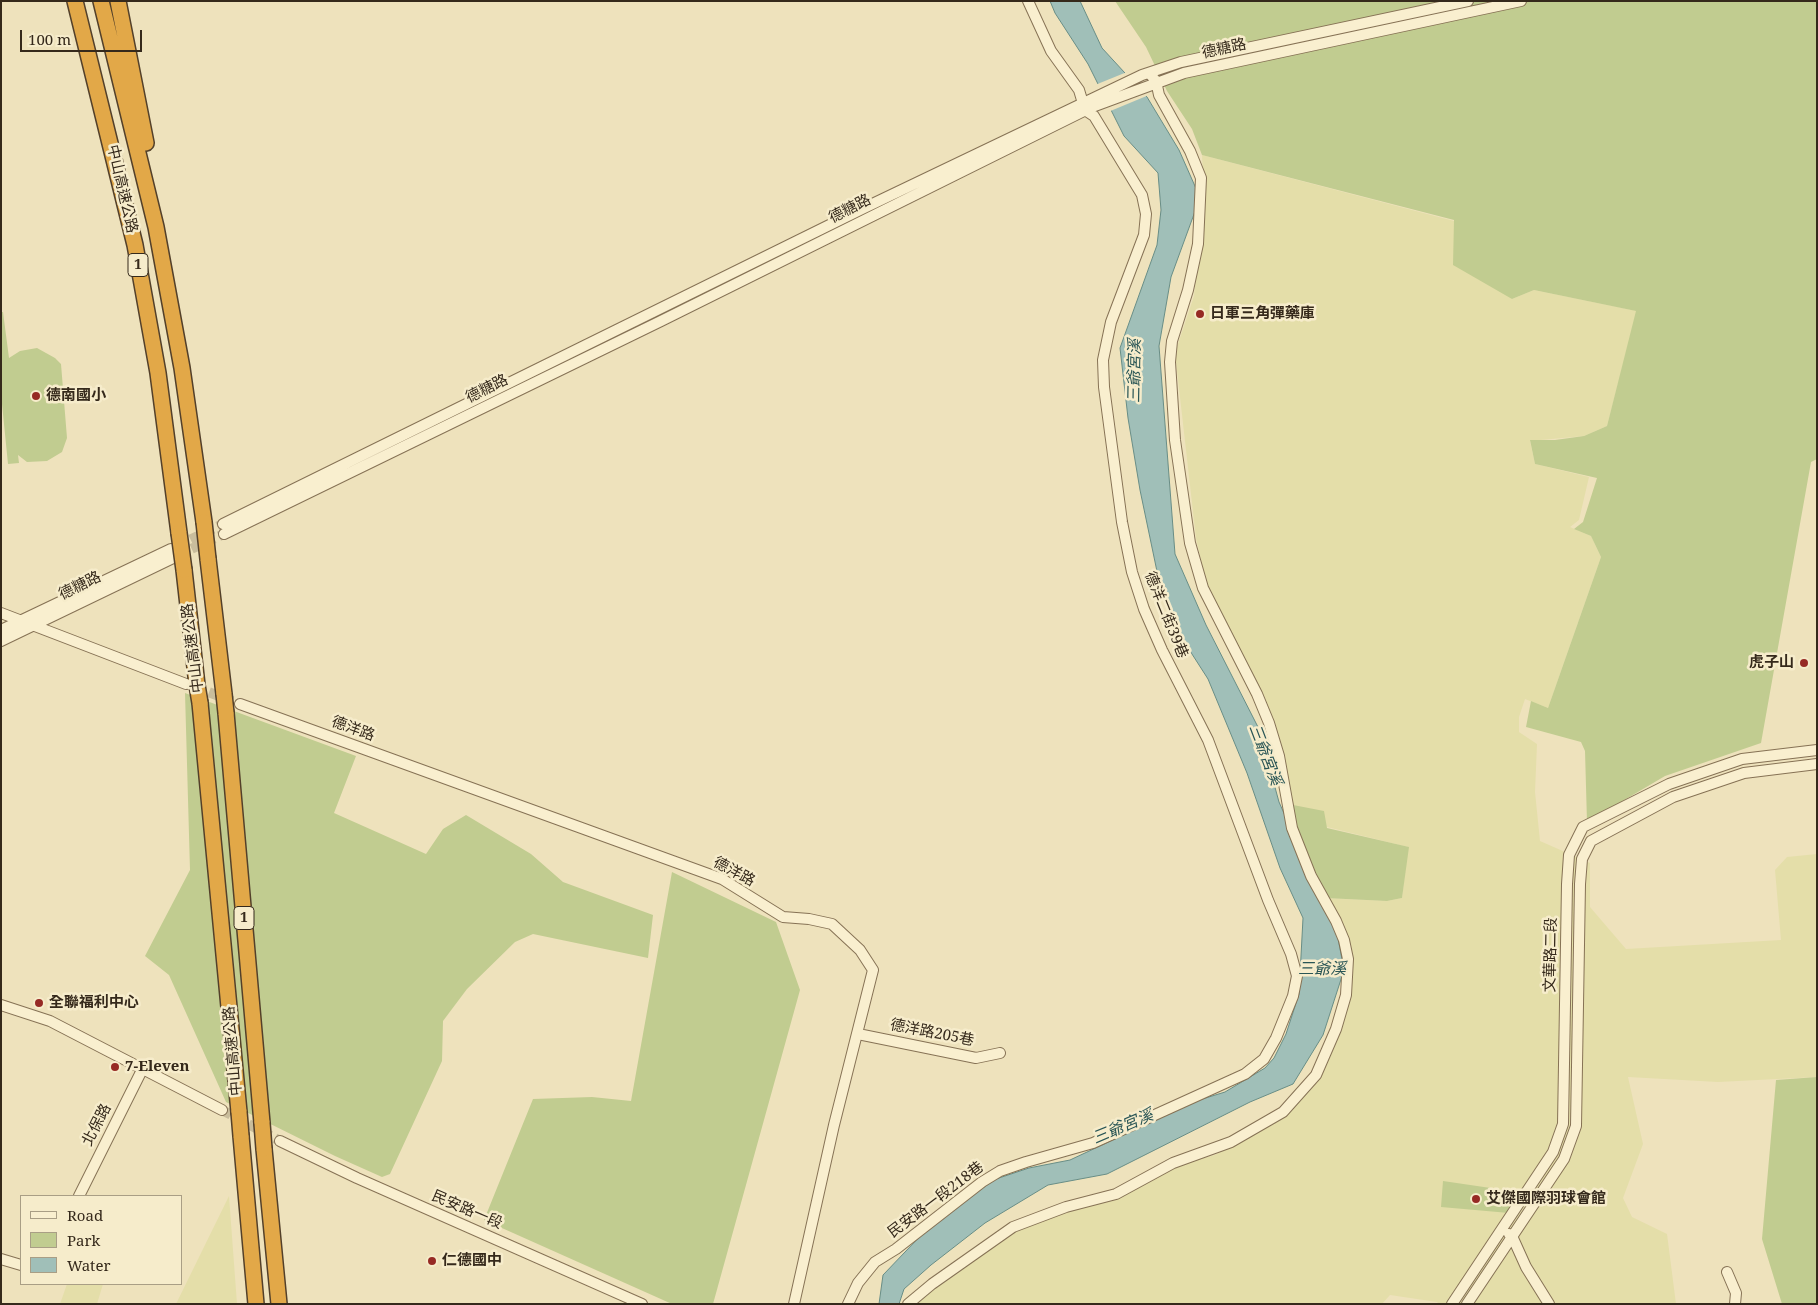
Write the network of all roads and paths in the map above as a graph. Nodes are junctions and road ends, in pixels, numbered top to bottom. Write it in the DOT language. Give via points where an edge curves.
graph roads {
  1 [pos="65,1"];
  2 [pos="75,1"];
  3 [pos="101,1"];
  4 [pos="118,1"];
  5 [pos="1028,1"];
  6 [pos="1468,1"];
  7 [pos="1521,1"];
  8 [pos="1146,74"];
  9 [pos="1153,83"];
  10 [pos="1087,105"];
  11 [pos="156,227"];
  12 [pos="135,245"];
  13 [pos="224,529"];
  14 [pos="1,613"];
  15 [pos="20,621"];
  16 [pos="31,626"];
  17 [pos="1,630"];
  18 [pos="1,641"];
  19 [pos="192,684"];
  20 [pos="240,704"];
  21 [pos="1817,750"];
  22 [pos="1817,764"];
  23 [pos="1,1005"];
  24 [pos="858,1034"];
  25 [pos="1000,1053"];
  26 [pos="143,1068"];
  27 [pos="222,1110"];
  28 [pos="280,1140"];
  29 [pos="1093,1143"];
  30 [pos="80,1195"];
  31 [pos="1502,1228"];
  32 [pos="1512,1236"];
  33 [pos="1,1259"];
  34 [pos="20,1265"];
  35 [pos="1727,1272"];
  36 [pos="256,1304"];
  37 [pos="279,1304"];
  38 [pos="642,1304"];
  39 [pos="794,1304"];
  40 [pos="848,1304"];
  41 [pos="908,1304"];
  42 [pos="1452,1304"];
  43 [pos="1467,1304"];
  44 [pos="1550,1304"];
  45 [pos="1735,1304"];
  1 -- 12 [label="highway" via="123,228"];
  2 -- 12 [label="highway, 中山高速公路 / 1"];
  3 -- 11 [label="highway, 中山高速公路 / 1"];
  4 -- 11 [label="highway" via="161,209"];
  5 -- 10 [label="street, 德洋二街39巷" via="1050,51"];
  6 -- 8 [label="street, 德糖路" via="1182,62"];
  7 -- 9 [label="street, 德糖路" via="1184,72"];
  8 -- 9 [label="street"];
  8 -- 10 [label="street, 德糖路"];
  9 -- 10 [label="street, 德糖路"];
  9 -- 41 [label="street" via="1201,178 1198,244 1172,341 1170,362 1175,440 1190,543 1203,588 1269,723 1279,754 1292,828 1311,876 1336,921 1346,950 1346,995 1337,1027 1316,1075 1283,1112 1231,1142 1173,1163 1116,1194 1022,1223"];
  10 -- 13 [label="street, 德糖路" via="652,326"];
  10 -- 29 [label="street, 德洋二街39巷" via="1130,172 1142,195 1146,214 1144,235 1111,322 1104,360 1104,387 1118,496 1132,572 1162,650 1196,713 1218,764 1297,976 1293,996 1276,1038 1264,1059 1252,1070"];
  11 -- 37 [label="highway, 中山高速公路 / 1, bridge" via="182,368 224,694"];
  12 -- 19 [label="highway, 中山高速公路 / 1, bridge" via="158,372 184,570"];
  14 -- 15 [label="street"];
  15 -- 16 [label="street"];
  15 -- 16 [label="street, 德糖路" via="172,553"];
  15 -- 17 [label="street, 德糖路"];
  16 -- 18 [label="street, 德糖路"];
  16 -- 19 [label="street"];
  19 -- 36 [label="highway, 中山高速公路 / 1, bridge" via="200,703"];
  20 -- 24 [label="street, 德洋路" via="722,879 783,918 832,924 860,950 873,970"];
  21 -- 31 [label="street, 文華路二段" via="1742,759 1669,784 1583,827 1569,855 1567,884 1563,1124 1553,1152"];
  22 -- 32 [label="street, 文華路二段" via="1744,773 1673,797 1591,841 1582,859 1581,876 1576,1126 1564,1159"];
  23 -- 26 [label="street" via="50,1021"];
  24 -- 25 [label="street, 德洋路205巷" via="976,1058"];
  24 -- 39 [label="street, 德洋路"];
  26 -- 27 [label="street"];
  26 -- 30 [label="street, 北保路"];
  28 -- 38 [label="street, 民安路一段" via="382,1189"];
  29 -- 40 [label="street, 民安路一段218巷" via="1019,1164 982,1182 875,1262 858,1283"];
  31 -- 32 [label="street"];
  31 -- 42 [label="street, 文華路二段"];
  32 -- 43 [label="street, 文華路二段"];
  32 -- 44 [label="street" via="1526,1267"];
  33 -- 34 [label="street"];
  35 -- 45 [label="street" via="1736,1294"];
}
